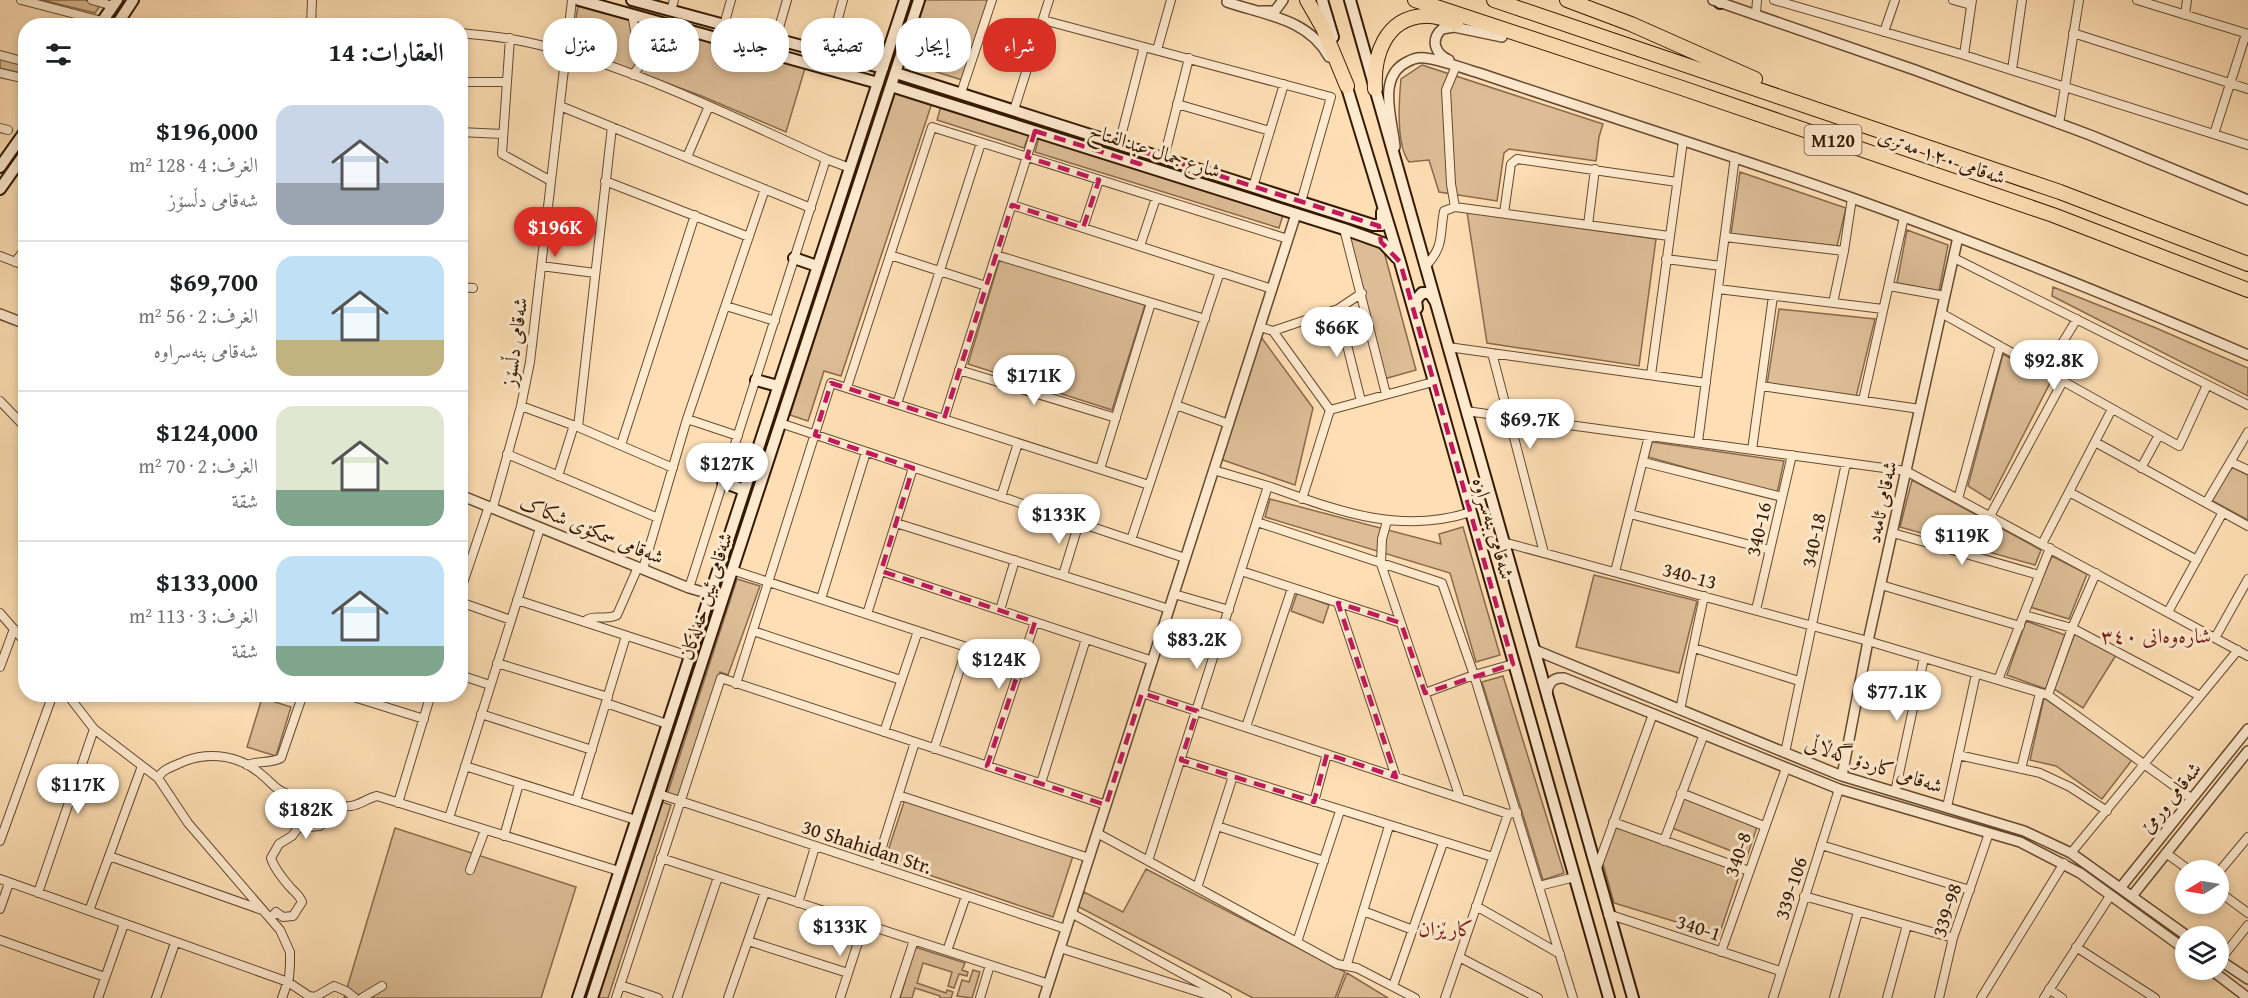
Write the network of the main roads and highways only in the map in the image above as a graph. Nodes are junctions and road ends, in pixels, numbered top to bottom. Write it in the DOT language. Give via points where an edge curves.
graph roads {
  1 [pos="133,0"];
  2 [pos="579,0"];
  3 [pos="632,0"];
  4 [pos="905,0"];
  5 [pos="919,0"];
  6 [pos="1307,0"];
  7 [pos="1322,0"];
  8 [pos="1350,0"];
  9 [pos="1414,0"];
  10 [pos="1494,0"];
  11 [pos="1568,0"];
  12 [pos="115,3"];
  13 [pos="673,5"];
  14 [pos="104,18"];
  15 [pos="121,18"];
  16 [pos="801,45"];
  17 [pos="884,65"];
  18 [pos="882,72"];
  19 [pos="896,73"];
  20 [pos="878,83"];
  21 [pos="891,86"];
  22 [pos="1347,86"];
  23 [pos="1375,89"];
  24 [pos="1836,116"];
  25 [pos="18,141"];
  26 [pos="1864,151"];
  27 [pos="1144,152"];
  28 [pos="8,155"];
  29 [pos="18,161"];
  30 [pos="18,163"];
  31 [pos="1140,164"];
  32 [pos="0,167"];
  33 [pos="0,189"];
  34 [pos="1382,200"];
  35 [pos="1379,226"];
  36 [pos="1377,241"];
  37 [pos="794,258"];
  38 [pos="1400,262"];
  39 [pos="2248,264"];
  40 [pos="817,266"];
  41 [pos="2248,290"];
  42 [pos="1436,301"];
  43 [pos="793,339"];
  44 [pos="1422,340"];
  45 [pos="806,344"];
  46 [pos="756,380"];
  47 [pos="778,386"];
  48 [pos="723,482"];
  49 [pos="744,489"];
  50 [pos="678,690"];
  51 [pos="691,695"];
  52 [pos="672,708"];
  53 [pos="686,712"];
  54 [pos="1586,836"];
  55 [pos="1565,842"];
  56 [pos="578,998"];
  57 [pos="592,998"];
  58 [pos="1609,998"];
  59 [pos="1633,998"];
  1 -- 15 [label="main road"];
  2 -- 20 [label="main road"];
  3 -- 13 [label="main road"];
  4 -- 17 [label="main road, شەقامی ئیبن خەلەکان"];
  5 -- 19 [label="main road, شەقامی ئیبن خەلەکان"];
  6 -- 22 [label="highway"];
  7 -- 22 [label="main road, شەقامی بنەسراوە"];
  8 -- 23 [label="main road, شەقامی بنەسراوە"];
  9 -- 26 [label="highway, شەقامی ١٢٠ مەتری / M120"];
  10 -- 24 [label="highway, شەقامی ١٢٠ مەتری / M120"];
  11 -- 24 [label="highway"];
  12 -- 14 [label="main road"];
  13 -- 16 [label="main road" via="724,25"];
  18 -- 20 [label="main road, شەقامی ئیبن خەلەکان"];
  19 -- 21 [label="main road, شەقامی ئیبن خەلەکان"];
  19 -- 27 [label="main road, شارع جمال عبدالفتاح"];
  20 -- 40 [label="main road, شەقامی ئیبن خەلەکان"];
  21 -- 31 [label="main road, شارع جمال عبدالفتاح"];
  21 -- 45 [label="main road, شەقامی ئیبن خەلەکان"];
  22 -- 34 [label="main road, شەقامی بنەسراوە"];
  23 -- 26 [label="highway" via="1376,60 1382,42 1408,20 1432,16"];
  23 -- 42 [label="main road, شەقامی بنەسراوە"];
  24 -- 39 [label="highway, شەقامی ١٢٠ مەتری / M120" via="2061,192"];
  25 -- 28 [label="main road"];
  26 -- 41 [label="highway, شەقامی ١٢٠ مەتری / M120" via="2074,223"];
  27 -- 31 [label="main road"];
  27 -- 35 [label="main road, شارع جمال عبدالفتاح"];
  28 -- 29 [label="main road"];
  28 -- 32 [label="main road"];
  30 -- 33 [label="main road"];
  31 -- 36 [label="main road, شارع جمال عبدالفتاح"];
  34 -- 35 [label="main road" via="1383,221"];
  34 -- 38 [label="main road, شەقامی بنەسراوە"];
  35 -- 36 [label="main road" via="1381,235"];
  36 -- 38 [label="main road, شارع جمال عبدالفتاح" via="1389,247"];
  37 -- 40 [label="main road"];
  38 -- 44 [label="main road, شەقامی بنەسراوە"];
  40 -- 43 [label="main road, شەقامی ئیبن خەلەکان"];
  42 -- 44 [label="main road" via="1425,292 1416,300"];
  42 -- 54 [label="main road, شەقامی بنەسراوە"];
  43 -- 45 [label="main road"];
  43 -- 47 [label="main road, شەقامی ئیبن خەلەکان"];
  44 -- 55 [label="main road, شەقامی بنەسراوە"];
  45 -- 51 [label="main road, شەقامی ئیبن خەلەکان"];
  46 -- 47 [label="main road"];
  47 -- 49 [label="main road, شەقامی ئیبن خەلەکان"];
  48 -- 49 [label="main road"];
  49 -- 50 [label="main road, شەقامی ئیبن خەلەکان"];
  50 -- 51 [label="main road"];
  50 -- 52 [label="main road, شەقامی ئیبن خەلەکان"];
  51 -- 53 [label="main road, شەقامی ئیبن خەلەکان"];
  52 -- 53 [label="main road"];
  52 -- 56 [label="main road, شەقامی ئیبن خەلەکان"];
  53 -- 57 [label="main road, شەقامی ئیبن خەلەکان"];
  54 -- 55 [label="main road"];
  54 -- 59 [label="main road, شەقامی بنەسراوە"];
  55 -- 58 [label="main road, شەقامی بنەسراوە"];
}
